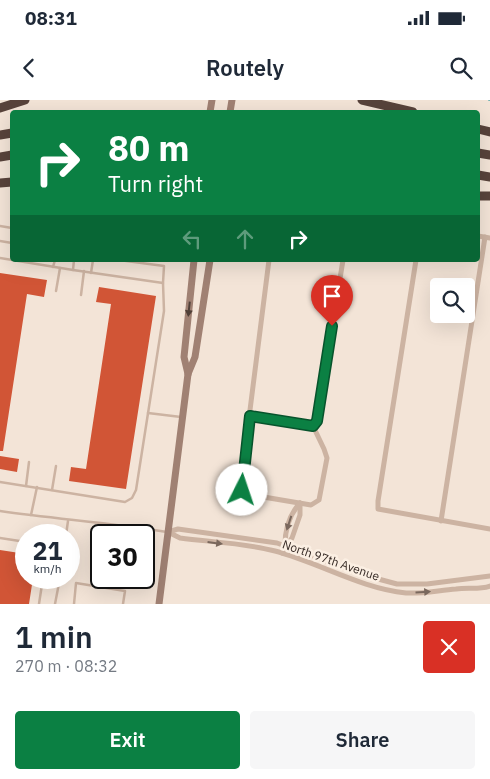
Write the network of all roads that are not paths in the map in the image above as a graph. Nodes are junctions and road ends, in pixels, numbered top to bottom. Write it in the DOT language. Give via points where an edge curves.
graph roads {
  1 [pos="25,100"];
  2 [pos="362,100"];
  3 [pos="0,108"];
  4 [pos="404,110"];
  5 [pos="488,237"];
  6 [pos="24,262"];
  7 [pos="54,262"];
  8 [pos="74,262"];
  9 [pos="93,262"];
  10 [pos="134,262"];
  11 [pos="194,262"];
  12 [pos="210,262"];
  13 [pos="269,262"];
  14 [pos="343,262"];
  15 [pos="416,262"];
  16 [pos="53,267"];
  17 [pos="60,268"];
  18 [pos="73,270"];
  19 [pos="84,272"];
  20 [pos="91,272"];
  21 [pos="164,283"];
  22 [pos="56,291"];
  23 [pos="81,295"];
  24 [pos="188,374"];
  25 [pos="148,413"];
  26 [pos="250,416"];
  27 [pos="182,417"];
  28 [pos="313,426"];
  29 [pos="30,462"];
  30 [pos="56,466"];
  31 [pos="0,482"];
  32 [pos="26,486"];
  33 [pos="37,487"];
  34 [pos="52,490"];
  35 [pos="300,503"];
  36 [pos="0,511"];
  37 [pos="32,516"];
  38 [pos="68,521"];
  39 [pos="441,521"];
  40 [pos="68,524"];
  41 [pos="490,529"];
  42 [pos="168,532"];
  43 [pos="0,538"];
  44 [pos="15,540"];
  45 [pos="286,546"];
  46 [pos="282,553"];
  47 [pos="489,576"];
  48 [pos="397,584"];
  49 [pos="490,584"];
  50 [pos="42,589"];
  51 [pos="58,589"];
  52 [pos="394,591"];
  53 [pos="40,604"];
  54 [pos="55,604"];
  55 [pos="74,604"];
  56 [pos="123,604"];
  57 [pos="158,604"];
  1 -- 3 [label="highway"];
  2 -- 4 [label="highway"];
  5 -- 39 [label="street"];
  6 -- 16 [label="lane"];
  7 -- 16 [label="lane"];
  8 -- 18 [label="lane"];
  9 -- 20 [label="lane"];
  10 -- 21 [label="lane" via="164,266"];
  11 -- 24 [label="main road, one-way" via="184,357"];
  12 -- 24 [label="main road" via="195,357"];
  13 -- 26 [label="street"];
  14 -- 28 [label="street" via="317,421"];
  15 -- 39 [label="street" via="378,509"];
  16 -- 17 [label="lane"];
  17 -- 18 [label="lane"];
  17 -- 22 [label="lane"];
  18 -- 19 [label="lane"];
  19 -- 20 [label="lane"];
  19 -- 23 [label="lane"];
  20 -- 21 [label="lane"];
  21 -- 25 [label="lane" via="164,311"];
  24 -- 27 [label="main road"];
  25 -- 27 [label="lane"];
  25 -- 34 [label="lane" via="132,498 125,502"];
  26 -- 28 [label="street"];
  26 -- 35 [label="street" via="242,490 246,494"];
  27 -- 42 [label="main road"];
  28 -- 35 [label="street" via="327,458 319,500 311,504"];
  29 -- 32 [label="lane"];
  30 -- 34 [label="lane"];
  31 -- 32 [label="lane"];
  32 -- 33 [label="lane"];
  33 -- 34 [label="lane"];
  33 -- 37 [label="lane"];
  35 -- 45 [label="street" via="300,515"];
  36 -- 37 [label="lane"];
  37 -- 38 [label="lane"];
  38 -- 40 [label="lane"];
  38 -- 42 [label="lane"];
  39 -- 41 [label="street"];
  42 -- 45 [label="street, North 97th Avenue" via="178,529"];
  42 -- 46 [label="street, North 97th Avenue, one-way" via="180,538"];
  42 -- 57 [label="main road"];
  43 -- 44 [label="lane"];
  45 -- 46 [label="street"];
  45 -- 48 [label="street, North 97th Avenue"];
  46 -- 52 [label="street, North 97th Avenue"];
  47 -- 48 [label="street, North 97th Avenue" via="427,584"];
  47 -- 49 [label="street"];
  48 -- 52 [label="street"];
  52 -- 49 [label="street, North 97th Avenue, one-way" via="479,589"];
  50 -- 53 [label="lane"];
  51 -- 54 [label="lane"];
  55 -- 56 [label="lane" via="76,583 125,591"];
}
